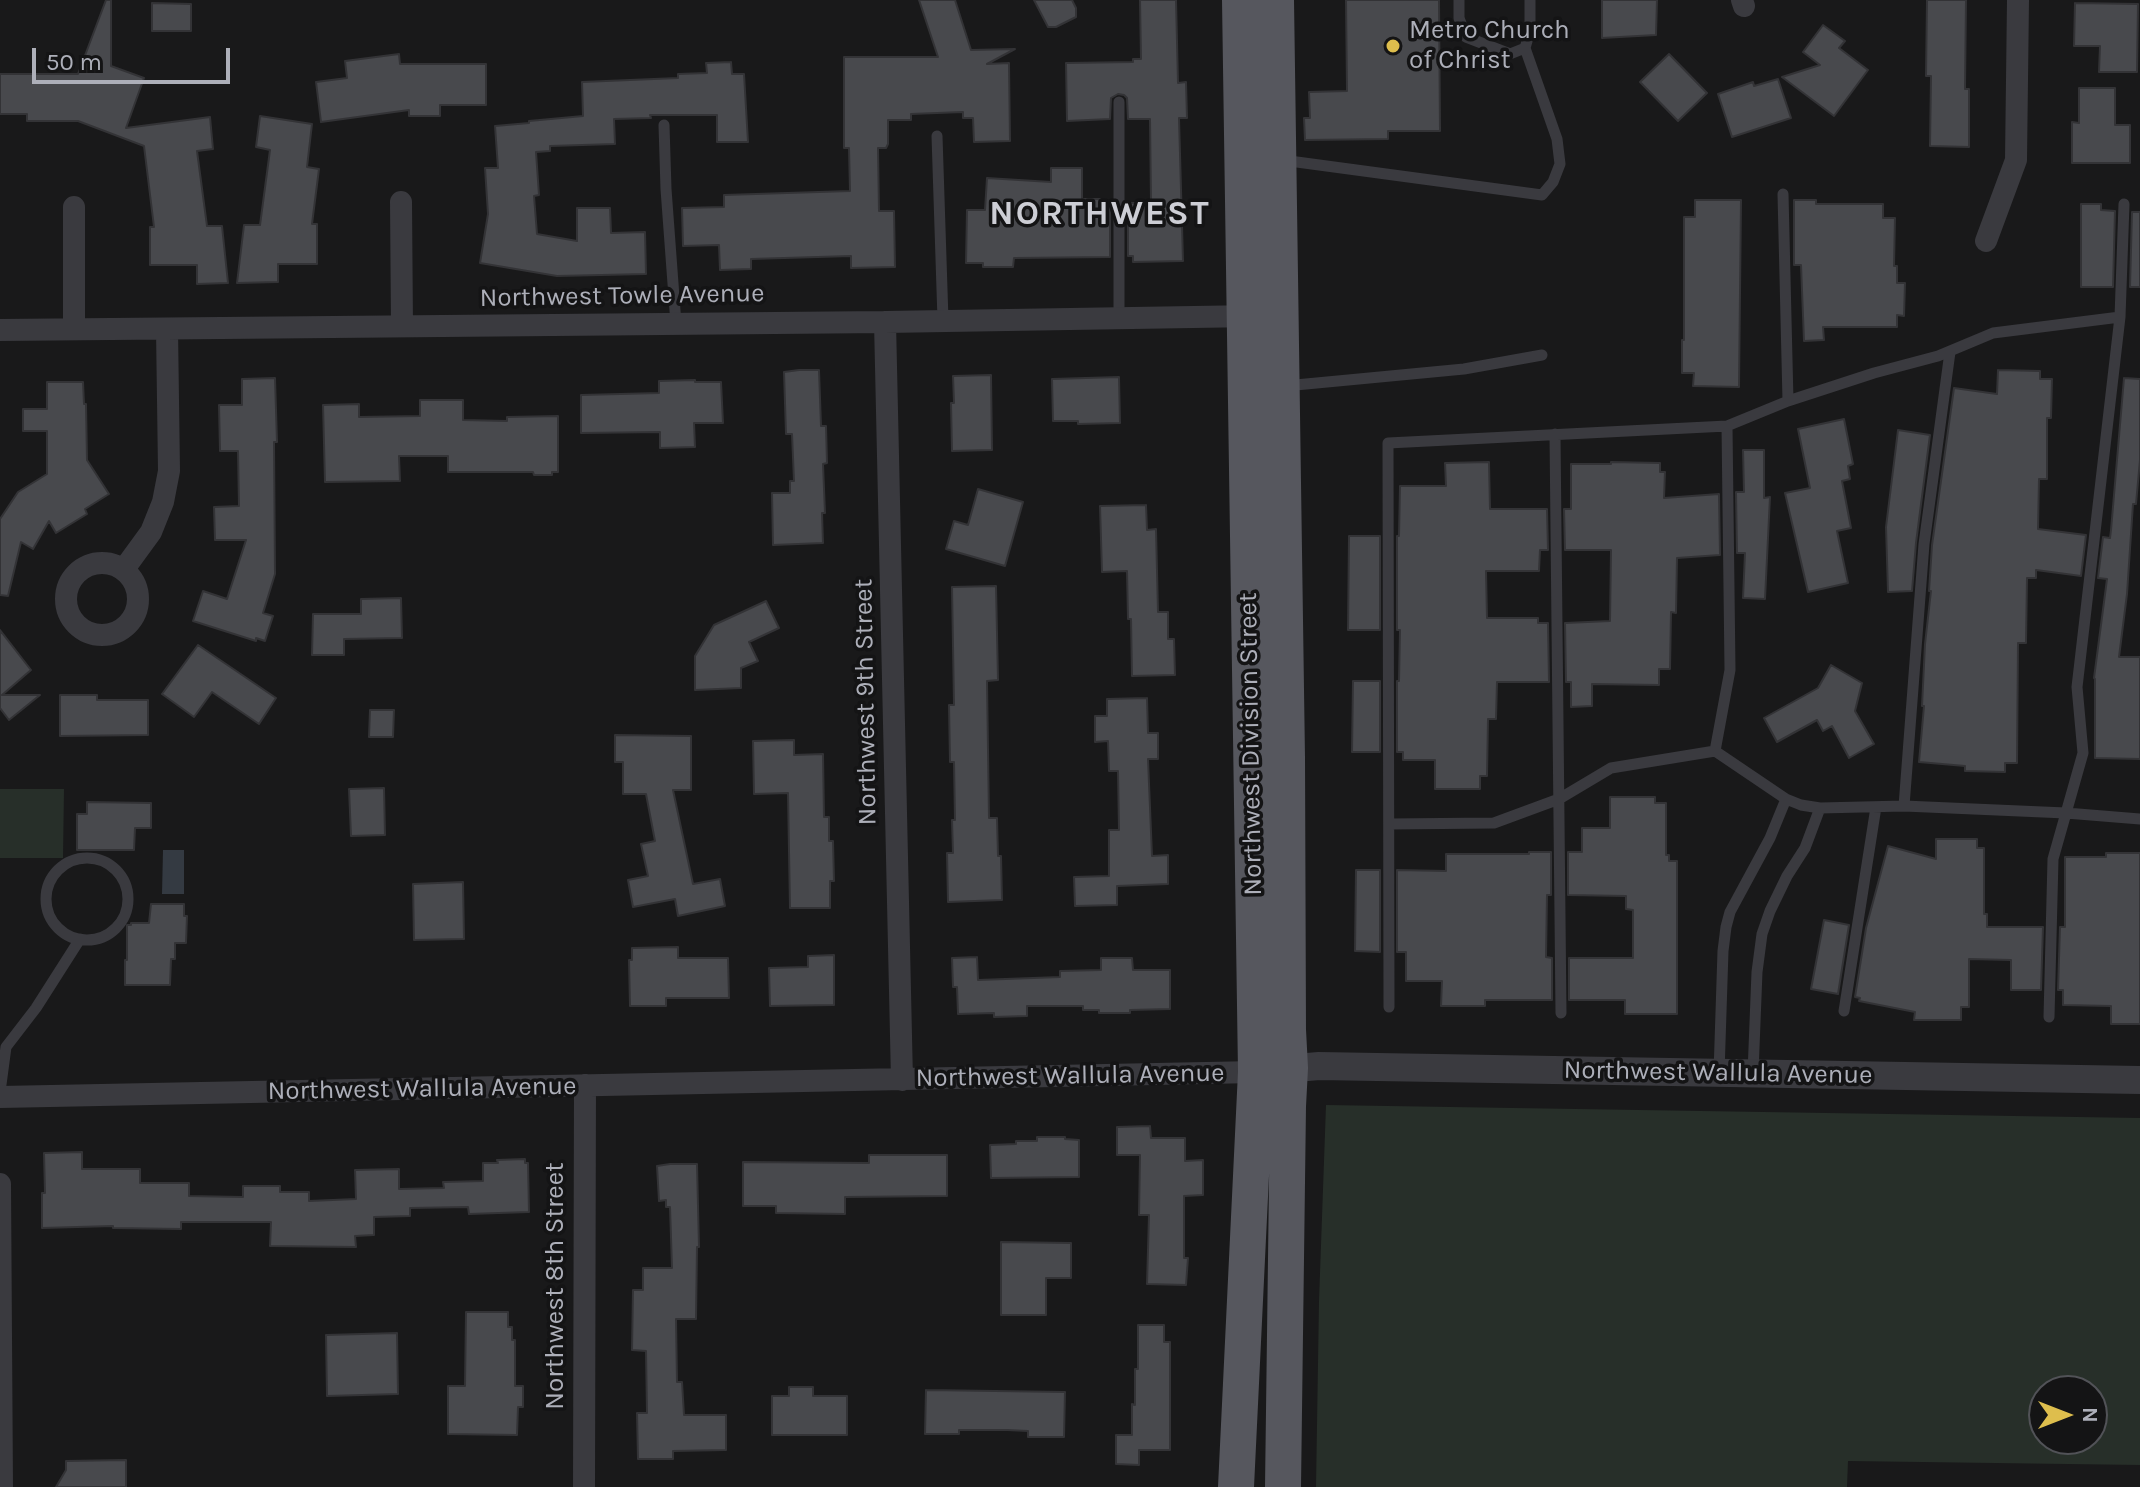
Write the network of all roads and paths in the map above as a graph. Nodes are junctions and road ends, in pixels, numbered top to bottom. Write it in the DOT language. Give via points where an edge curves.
graph roads {
  1 [pos="1240,0"];
  2 [pos="1276,0"];
  3 [pos="1459,0"];
  4 [pos="1530,0"];
  5 [pos="2018,0"];
  6 [pos="1525,48"];
  7 [pos="1119,102"];
  8 [pos="664,125"];
  9 [pos="937,136"];
  10 [pos="1279,160"];
  11 [pos="1783,194"];
  12 [pos="401,202"];
  13 [pos="2124,204"];
  14 [pos="74,207"];
  15 [pos="1986,241"];
  16 [pos="1262,315"];
  17 [pos="1119,317"];
  18 [pos="2120,317"];
  19 [pos="943,320"];
  20 [pos="885,322"];
  21 [pos="676,324"];
  22 [pos="402,326"];
  23 [pos="74,328"];
  24 [pos="167,329"];
  25 [pos="0,330"];
  26 [pos="1950,352"];
  27 [pos="1542,355"];
  28 [pos="1280,386"];
  29 [pos="1788,401"];
  30 [pos="1727,426"];
  31 [pos="1555,434"];
  32 [pos="124,569"];
  33 [pos="1715,751"];
  34 [pos="1559,799"];
  35 [pos="1786,799"];
  36 [pos="1904,806"];
  37 [pos="1876,807"];
  38 [pos="1820,808"];
  39 [pos="2066,813"];
  40 [pos="2140,819"];
  41 [pos="1389,824"];
  42 [pos="80,939"];
  43 [pos="1389,1007"];
  44 [pos="1844,1011"];
  45 [pos="1561,1013"];
  46 [pos="2049,1017"];
  47 [pos="1273,1070"];
  48 [pos="1719,1073"];
  49 [pos="1753,1073"];
  50 [pos="902,1080"];
  51 [pos="2140,1080"];
  52 [pos="585,1085"];
  53 [pos="0,1095"];
  54 [pos="0,1184"];
  55 [pos="2,1487"];
  56 [pos="584,1487"];
  57 [pos="1236,1487"];
  58 [pos="1283,1487"];
  1 -- 16 [label="main road, Northwest Division Street"];
  2 -- 10 [label="main road, Northwest Division Street"];
  3 -- 6 [label="lane" via="1466,37 1510,54"];
  4 -- 6 [label="lane"];
  5 -- 15 [label="street" via="2016,160"];
  6 -- 10 [label="lane" via="1557,139 1560,164 1542,195"];
  7 -- 17 [label="lane"];
  8 -- 21 [label="lane"];
  9 -- 19 [label="lane"];
  10 -- 16 [label="main road, Northwest Division Street"];
  11 -- 29 [label="lane"];
  12 -- 22 [label="street"];
  13 -- 18 [label="lane"];
  14 -- 23 [label="street"];
  16 -- 17 [label="street, Northwest Towle Avenue"];
  16 -- 28 [label="main road, Northwest Division Street"];
  16 -- 47 [label="main road, Northwest Division Street"];
  17 -- 19 [label="street, Northwest Towle Avenue"];
  18 -- 26 [label="lane" via="1993,333"];
  18 -- 39 [label="lane" via="2077,687 2083,753"];
  19 -- 20 [label="street, Northwest Towle Avenue"];
  20 -- 21 [label="street, Northwest Towle Avenue"];
  20 -- 50 [label="street, Northwest 9th Street"];
  21 -- 22 [label="street, Northwest Towle Avenue"];
  22 -- 24 [label="street, Northwest Towle Avenue"];
  23 -- 24 [label="street, Northwest Towle Avenue"];
  23 -- 25 [label="street, Northwest Towle Avenue"];
  24 -- 32 [label="street" via="169,471 151,532"];
  26 -- 29 [label="lane"];
  26 -- 36 [label="lane" via="1924,544"];
  27 -- 28 [label="lane" via="1464,369"];
  28 -- 47 [label="main road, Northwest Division Street" via="1288,1030"];
  29 -- 30 [label="lane"];
  30 -- 31 [label="lane"];
  30 -- 33 [label="lane" via="1730,670"];
  31 -- 34 [label="lane"];
  31 -- 41 [label="lane" via="1388,443"];
  33 -- 34 [label="lane" via="1611,768"];
  33 -- 35 [label="lane"];
  34 -- 41 [label="lane" via="1494,823"];
  34 -- 45 [label="lane"];
  35 -- 38 [label="lane"];
  35 -- 48 [label="lane" via="1726,927"];
  36 -- 37 [label="lane"];
  36 -- 39 [label="lane"];
  37 -- 38 [label="lane"];
  37 -- 44 [label="lane"];
  38 -- 49 [label="lane" via="1762,934"];
  39 -- 40 [label="lane"];
  39 -- 46 [label="lane" via="2053,859"];
  41 -- 43 [label="lane"];
  42 -- 42 [label="lane" via="106,935 124,917 127,904 123,879 115,869 90,858 77,859 54,874 46,900 56,926"];
  42 -- 53 [label="lane" via="6,1047"];
  47 -- 48 [label="street, Northwest Wallula Avenue" via="1319,1066"];
  47 -- 50 [label="street, Northwest Wallula Avenue"];
  47 -- 57 [label="main road, Northwest Division Street"];
  47 -- 58 [label="main road, Northwest Division Street" via="1288,1106"];
  48 -- 49 [label="street, Northwest Wallula Avenue"];
  49 -- 51 [label="street, Northwest Wallula Avenue"];
  50 -- 52 [label="street, Northwest Wallula Avenue"];
  52 -- 53 [label="street, Northwest Wallula Avenue"];
  52 -- 56 [label="street, Northwest 8th Street"];
  54 -- 55 [label="street"];
}
